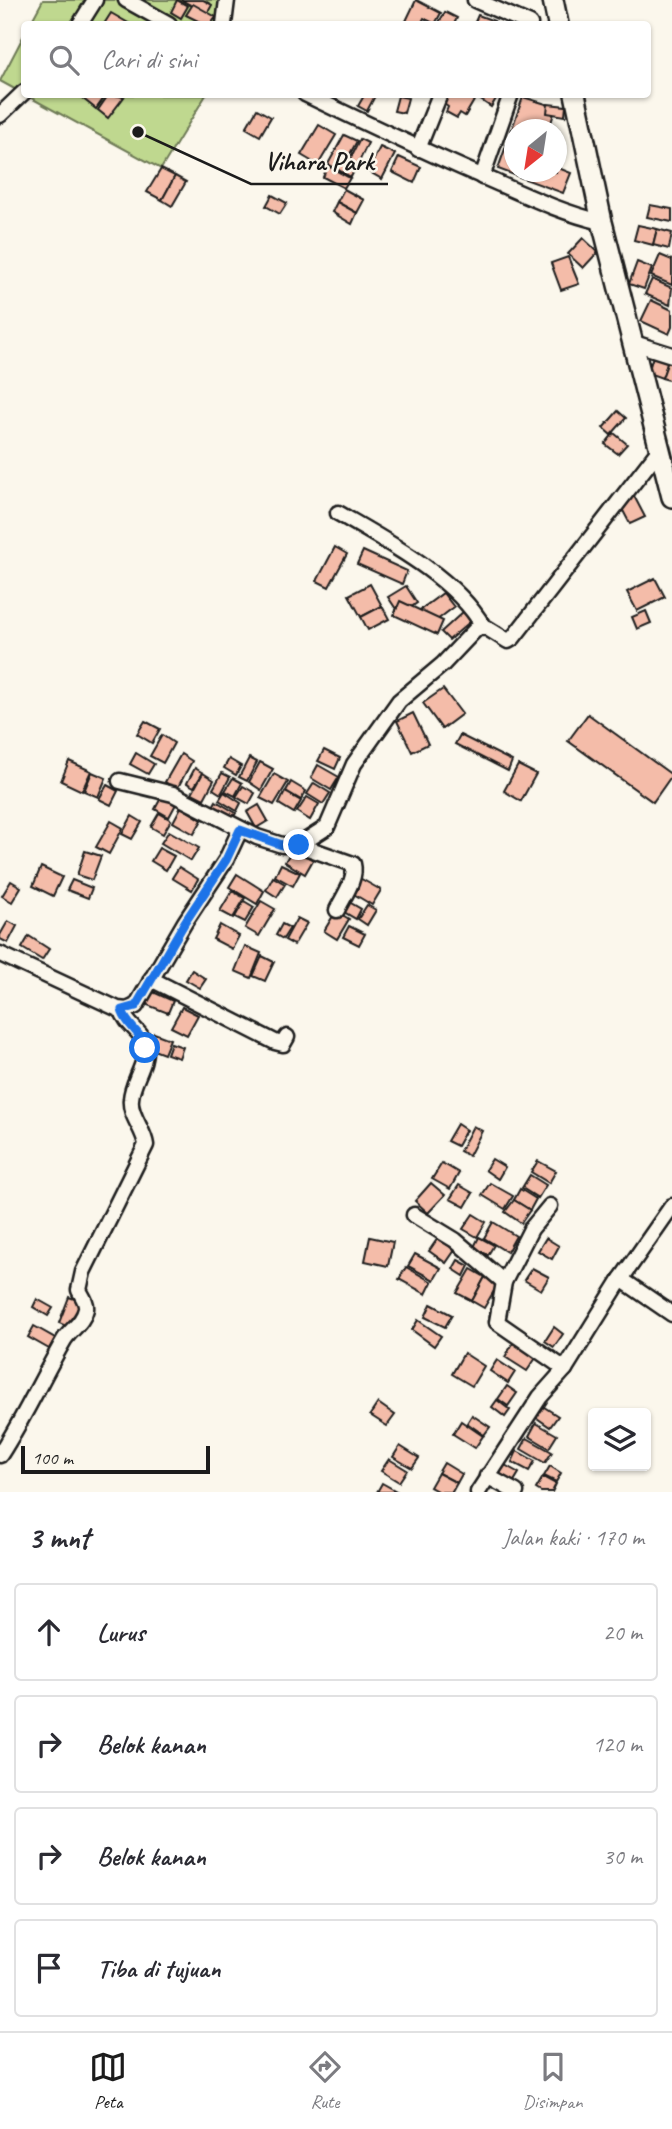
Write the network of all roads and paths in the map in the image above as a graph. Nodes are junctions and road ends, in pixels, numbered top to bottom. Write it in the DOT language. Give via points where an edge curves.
graph roads {
  1 [pos="95,0"];
  2 [pos="126,0"];
  3 [pos="227,0"];
  4 [pos="475,0"];
  5 [pos="553,0"];
  6 [pos="82,21"];
  7 [pos="164,21"];
  8 [pos="224,21"];
  9 [pos="523,21"];
  10 [pos="557,21"];
  11 [pos="21,95"];
  12 [pos="313,98"];
  13 [pos="438,98"];
  14 [pos="510,98"];
  15 [pos="576,98"];
  16 [pos="0,115"];
  17 [pos="418,149"];
  18 [pos="482,177"];
  19 [pos="602,222"];
  20 [pos="634,343"];
  21 [pos="672,355"];
  22 [pos="659,450"];
  23 [pos="672,497"];
  24 [pos="338,513"];
  25 [pos="483,626"];
  26 [pos="120,781"];
  27 [pos="240,830"];
  28 [pos="299,845"];
  29 [pos="337,910"];
  30 [pos="0,954"];
  31 [pos="151,979"];
  32 [pos="122,1010"];
  33 [pos="288,1037"];
  34 [pos="550,1206"];
  35 [pos="672,1206"];
  36 [pos="414,1215"];
  37 [pos="621,1279"];
  38 [pos="504,1282"];
  39 [pos="672,1314"];
  40 [pos="565,1369"];
  41 [pos="0,1455"];
  42 [pos="487,1476"];
  43 [pos="478,1492"];
  44 [pos="516,1492"];
  1 -- 6 [label="street"];
  2 -- 7 [label="street"];
  3 -- 8 [label="street"];
  4 -- 9 [label="street"];
  5 -- 10 [label="street"];
  11 -- 16 [label="street"];
  12 -- 17 [label="street"];
  13 -- 17 [label="street"];
  14 -- 18 [label="street"];
  15 -- 19 [label="street"];
  17 -- 18 [label="street"];
  18 -- 19 [label="street" via="572,215"];
  19 -- 20 [label="street"];
  20 -- 21 [label="street"];
  20 -- 22 [label="street"];
  22 -- 23 [label="street"];
  22 -- 25 [label="street" via="513,638 508,641"];
  24 -- 25 [label="street" via="425,566 474,610"];
  25 -- 28 [label="street" via="400,701 354,764 327,827"];
  26 -- 27 [label="street" via="173,794"];
  27 -- 28 [label="street" via="282,845"];
  27 -- 31 [label="street"];
  28 -- 29 [label="street" via="353,864 352,879"];
  30 -- 32 [label="street"];
  31 -- 32 [label="street" via="136,1006"];
  31 -- 33 [label="street" via="275,1042 283,1044"];
  32 -- 41 [label="street" via="145,1048 131,1108 146,1145 83,1272 79,1290 86,1304 80,1324 67,1335"];
  34 -- 38 [label="street" via="531,1230"];
  35 -- 37 [label="street"];
  36 -- 38 [label="street" via="455,1240"];
  37 -- 39 [label="street"];
  37 -- 40 [label="street"];
  38 -- 40 [label="street" via="497,1322"];
  40 -- 42 [label="street" via="540,1397"];
  42 -- 43 [label="street"];
  42 -- 44 [label="street"];
}
